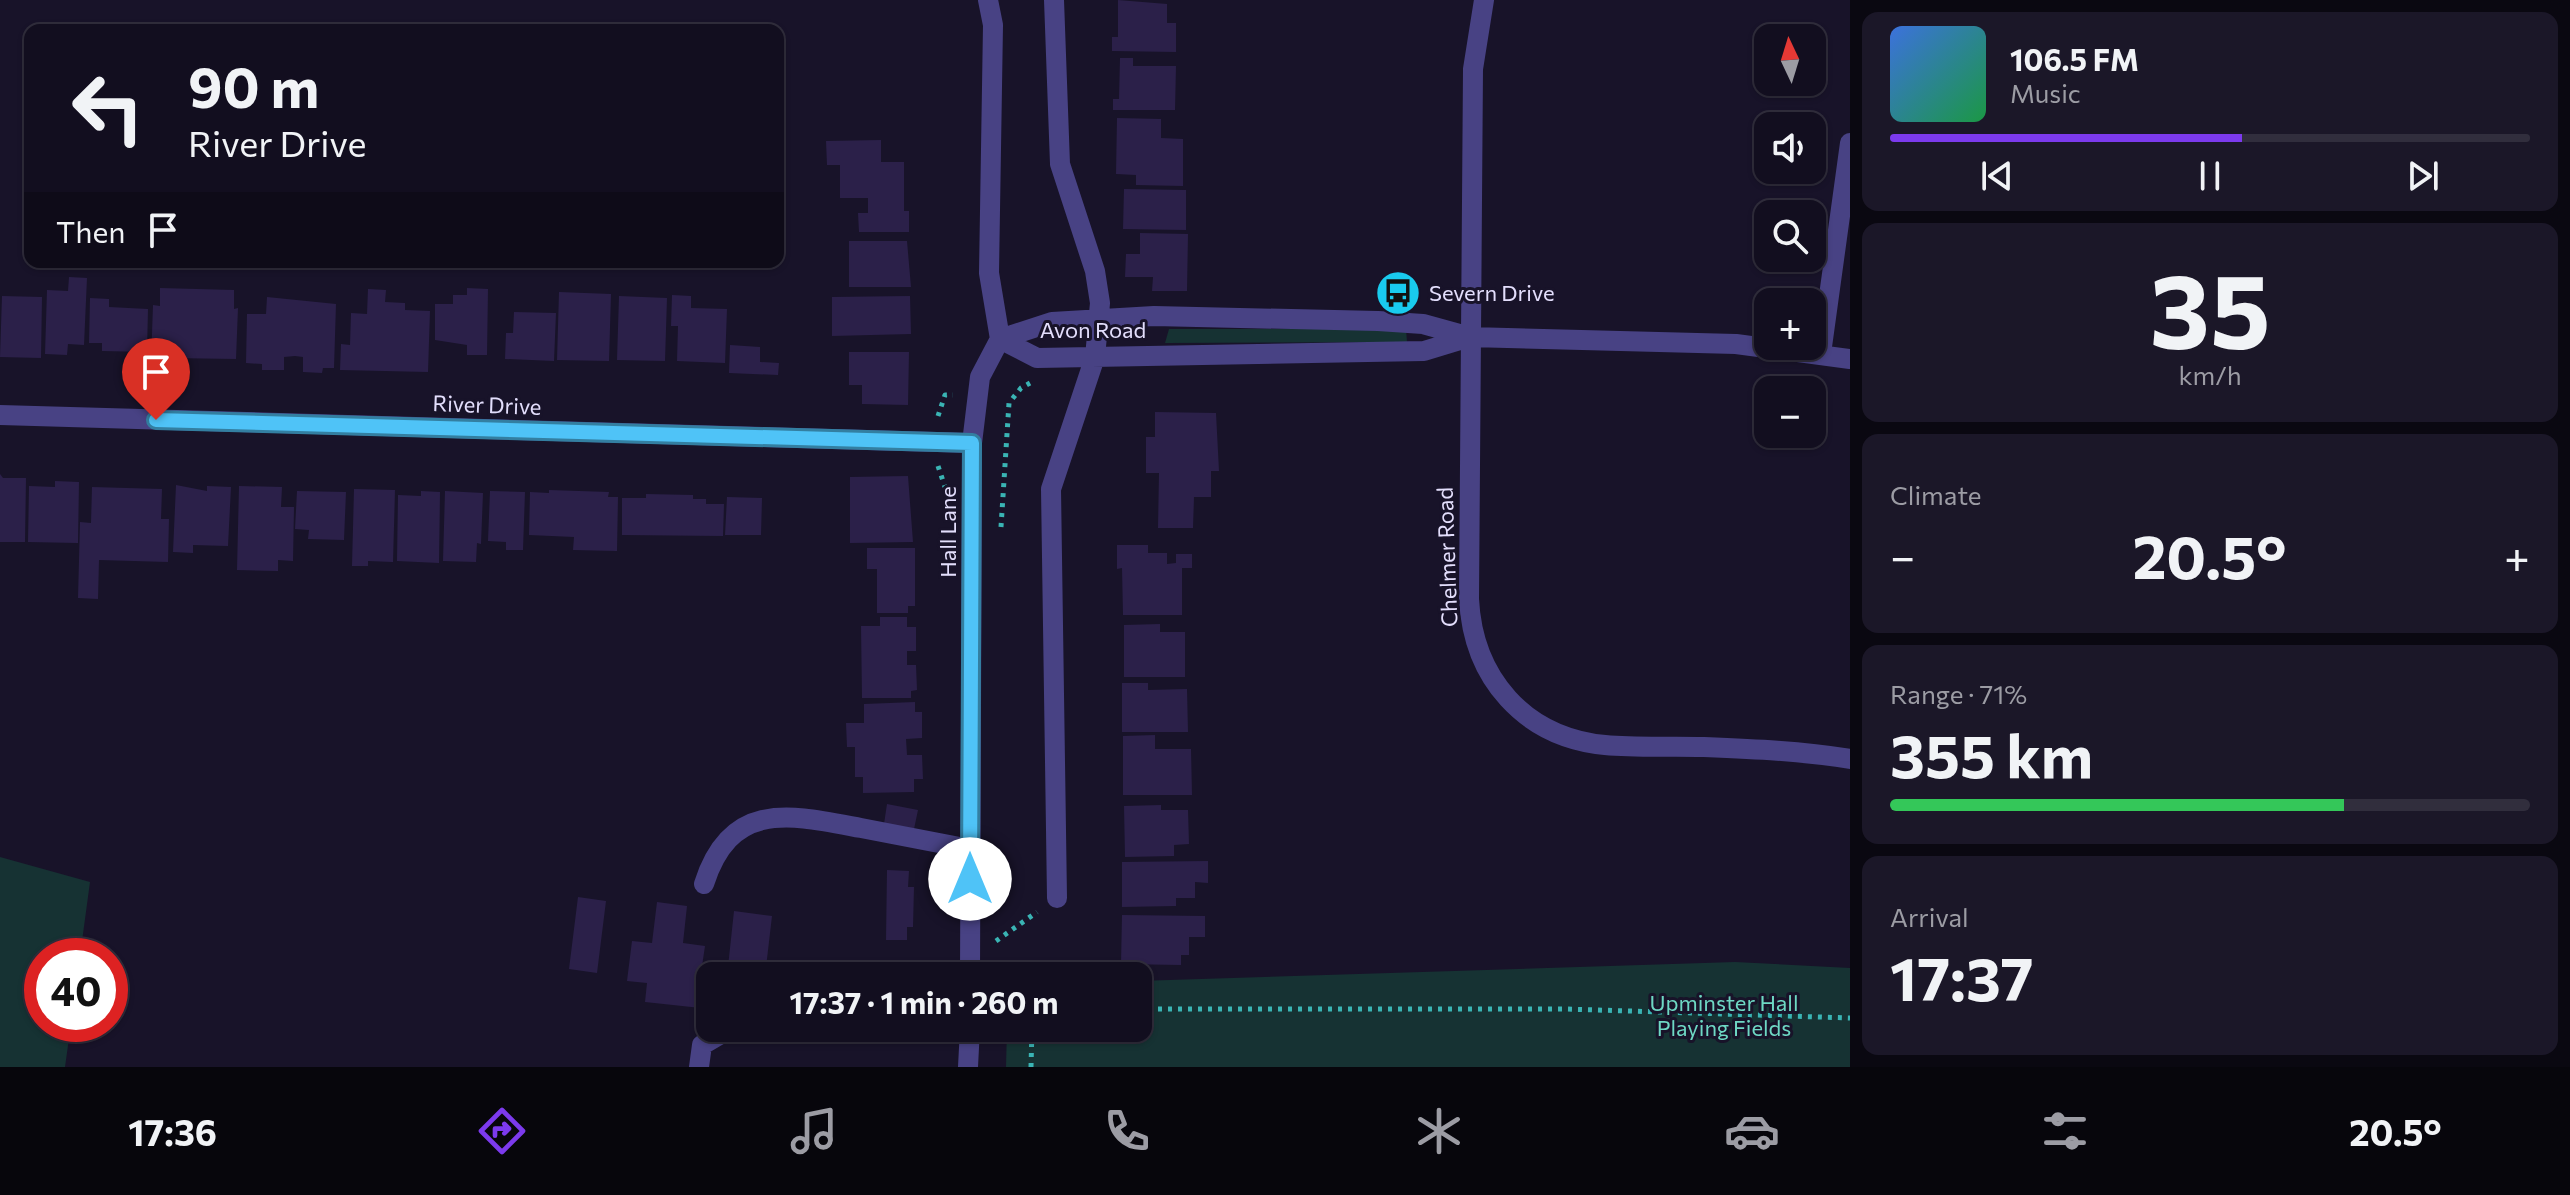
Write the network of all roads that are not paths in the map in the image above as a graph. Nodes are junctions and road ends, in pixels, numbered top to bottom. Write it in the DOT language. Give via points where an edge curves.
graph roads {
  1 [pos="988,0"];
  2 [pos="1054,0"];
  3 [pos="1484,0"];
  4 [pos="1850,143"];
  5 [pos="1826,318"];
  6 [pos="1096,320"];
  7 [pos="1470,337"];
  8 [pos="1000,339"];
  9 [pos="1754,346"];
  10 [pos="1826,355"];
  11 [pos="1095,357"];
  12 [pos="1850,359"];
  13 [pos="0,415"];
  14 [pos="972,443"];
  15 [pos="1850,759"];
  16 [pos="970,849"];
  17 [pos="704,884"];
  18 [pos="1057,898"];
  19 [pos="970,962"];
  20 [pos="707,1042"];
  21 [pos="969,1042"];
  22 [pos="699,1067"];
  23 [pos="968,1067"];
  1 -- 8 [label="street" via="993,25 989,273"];
  2 -- 6 [label="street" via="1060,164 1099,285"];
  3 -- 7 [label="street" via="1473,69"];
  4 -- 5 [label="street"];
  6 -- 7 [label="street, Avon Road" via="1154,316 1378,321 1423,324"];
  6 -- 8 [label="street, Avon Road" via="1052,322"];
  6 -- 11 [label="street"];
  7 -- 9 [label="street, Avon Road"];
  7 -- 11 [label="street, Avon Road" via="1424,351"];
  7 -- 15 [label="street, Chelmer Road" via="1470,628 1498,690 1526,716 1562,736 1603,745 1753,749"];
  8 -- 11 [label="street, Avon Road" via="1037,358"];
  8 -- 14 [label="street, Hall Lane" via="980,377"];
  10 -- 12 [label="street, Avon Road"];
  11 -- 18 [label="street" via="1051,489"];
  13 -- 14 [label="street, River Drive"];
  14 -- 16 [label="street, Hall Lane"];
  16 -- 17 [label="street" via="806,818 773,818 746,827 725,842 713,856"];
  16 -- 19 [label="street, Hall Lane"];
  20 -- 22 [label="street"];
  21 -- 23 [label="street"];
}
